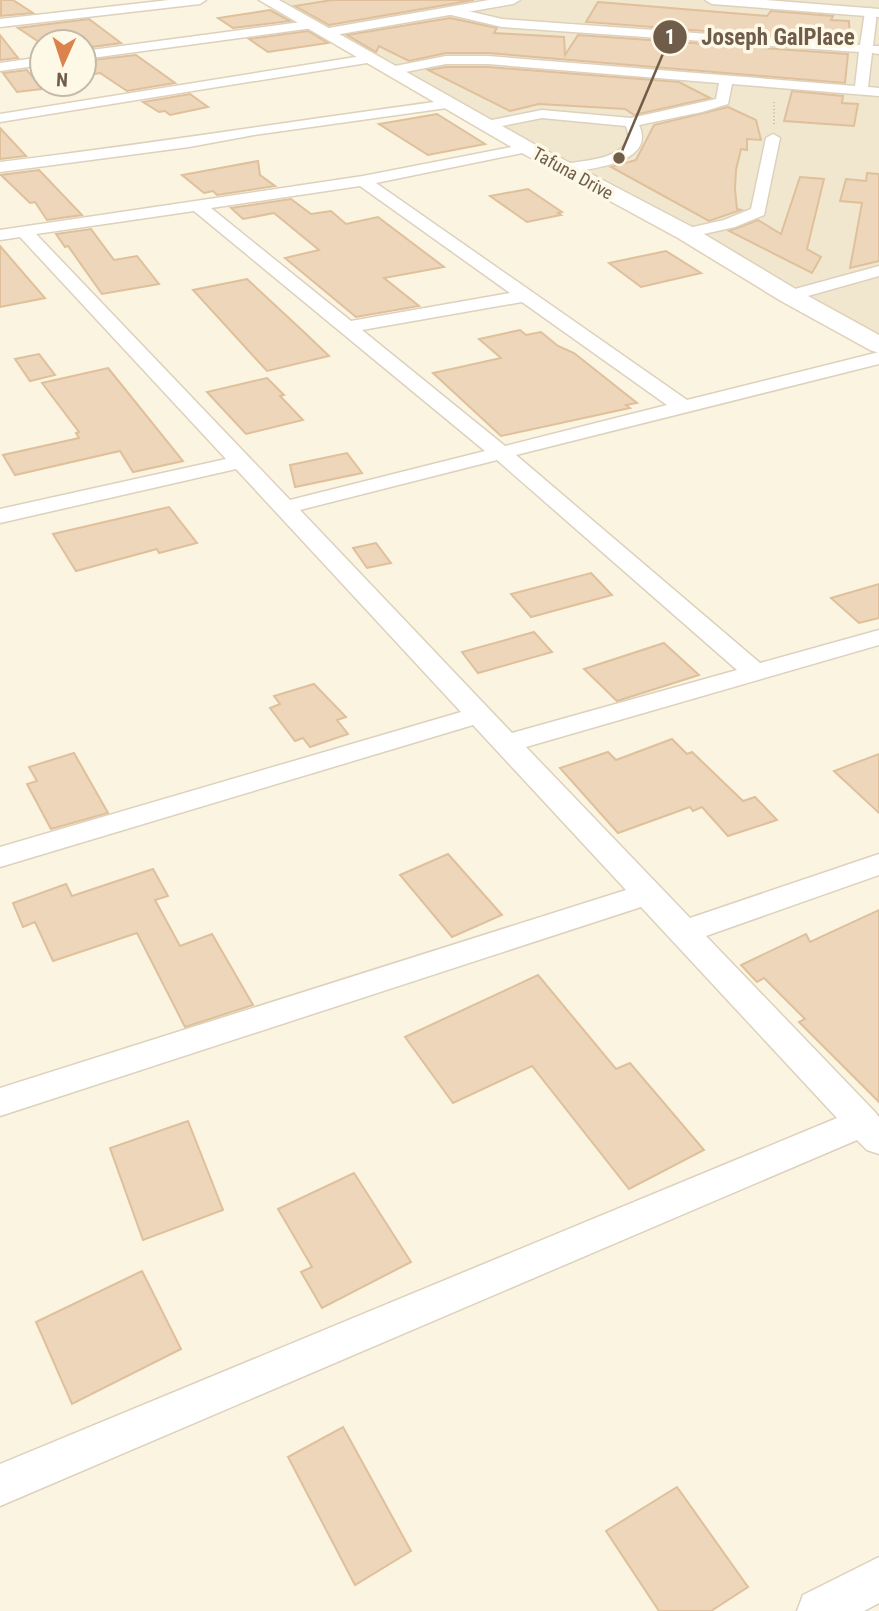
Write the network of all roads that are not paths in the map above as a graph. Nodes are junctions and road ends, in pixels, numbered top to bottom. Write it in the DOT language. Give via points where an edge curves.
graph roads {
  1 [pos="200,0"];
  2 [pos="267,0"];
  3 [pos="513,0"];
  4 [pos="712,0"];
  5 [pos="451,10"];
  6 [pos="875,12"];
  7 [pos="0,23"];
  8 [pos="316,29"];
  9 [pos="872,49"];
  10 [pos="98,53"];
  11 [pos="368,59"];
  12 [pos="28,63"];
  13 [pos="0,67"];
  14 [pos="390,71"];
  15 [pos="726,79"];
  16 [pos="861,90"];
  17 [pos="879,92"];
  18 [pos="449,104"];
  19 [pos="0,118"];
  20 [pos="631,122"];
  21 [pos="487,125"];
  22 [pos="773,138"];
  23 [pos="527,148"];
  24 [pos="0,167"];
  25 [pos="564,168"];
  26 [pos="363,181"];
  27 [pos="197,205"];
  28 [pos="12,233"];
  29 [pos="686,233"];
  30 [pos="879,271"];
  31 [pos="526,296"];
  32 [pos="790,296"];
  33 [pos="348,327"];
  34 [pos="879,345"];
  35 [pos="879,358"];
  36 [pos="683,407"];
  37 [pos="501,453"];
  38 [pos="240,462"];
  39 [pos="286,507"];
  40 [pos="0,516"];
  41 [pos="879,637"];
  42 [pos="755,672"];
  43 [pos="479,715"];
  44 [pos="508,743"];
  45 [pos="0,857"];
  46 [pos="879,864"];
  47 [pos="648,894"];
  48 [pos="684,932"];
  49 [pos="0,1102"];
  50 [pos="871,1131"];
  51 [pos="0,1485"];
  52 [pos="879,1579"];
  53 [pos="819,1611"];
  1 -- 7 [label="street"];
  2 -- 8 [label="main road, Tafuna Drive"];
  3 -- 5 [label="street"];
  4 -- 6 [label="street"];
  5 -- 8 [label="street"];
  5 -- 9 [label="street" via="502,23"];
  6 -- 9 [label="street"];
  8 -- 10 [label="street"];
  8 -- 11 [label="main road, Tafuna Drive"];
  9 -- 16 [label="street"];
  11 -- 14 [label="main road, Tafuna Drive"];
  11 -- 19 [label="street"];
  12 -- 13 [label="street"];
  14 -- 15 [label="street" via="462,60"];
  14 -- 18 [label="main road, Tafuna Drive"];
  15 -- 16 [label="street"];
  15 -- 20 [label="street" via="723,101"];
  16 -- 17 [label="street"];
  18 -- 21 [label="main road, Tafuna Drive"];
  18 -- 24 [label="street"];
  20 -- 21 [label="street" via="542,114"];
  20 -- 25 [label="street" via="636,136 634,146 625,153"];
  21 -- 23 [label="main road, Tafuna Drive"];
  22 -- 29 [label="street" via="758,212"];
  23 -- 25 [label="main road, Tafuna Drive"];
  23 -- 26 [label="street"];
  25 -- 29 [label="main road, Tafuna Drive"];
  26 -- 27 [label="street"];
  26 -- 31 [label="street"];
  27 -- 28 [label="street"];
  27 -- 33 [label="street"];
  28 -- 38 [label="street"];
  29 -- 32 [label="main road, Tafuna Drive"];
  30 -- 32 [label="street"];
  31 -- 33 [label="street"];
  31 -- 36 [label="street"];
  32 -- 34 [label="main road, Tafuna Drive"];
  33 -- 37 [label="street"];
  35 -- 36 [label="street"];
  36 -- 37 [label="street"];
  37 -- 39 [label="street"];
  37 -- 42 [label="street"];
  38 -- 39 [label="street"];
  38 -- 40 [label="street"];
  39 -- 43 [label="street"];
  41 -- 42 [label="street"];
  42 -- 44 [label="street"];
  43 -- 44 [label="street"];
  43 -- 45 [label="street"];
  44 -- 47 [label="street"];
  46 -- 48 [label="street"];
  47 -- 48 [label="street"];
  47 -- 49 [label="street"];
  48 -- 50 [label="street"];
  50 -- 51 [label="street"];
  52 -- 53 [label="street"];
}
